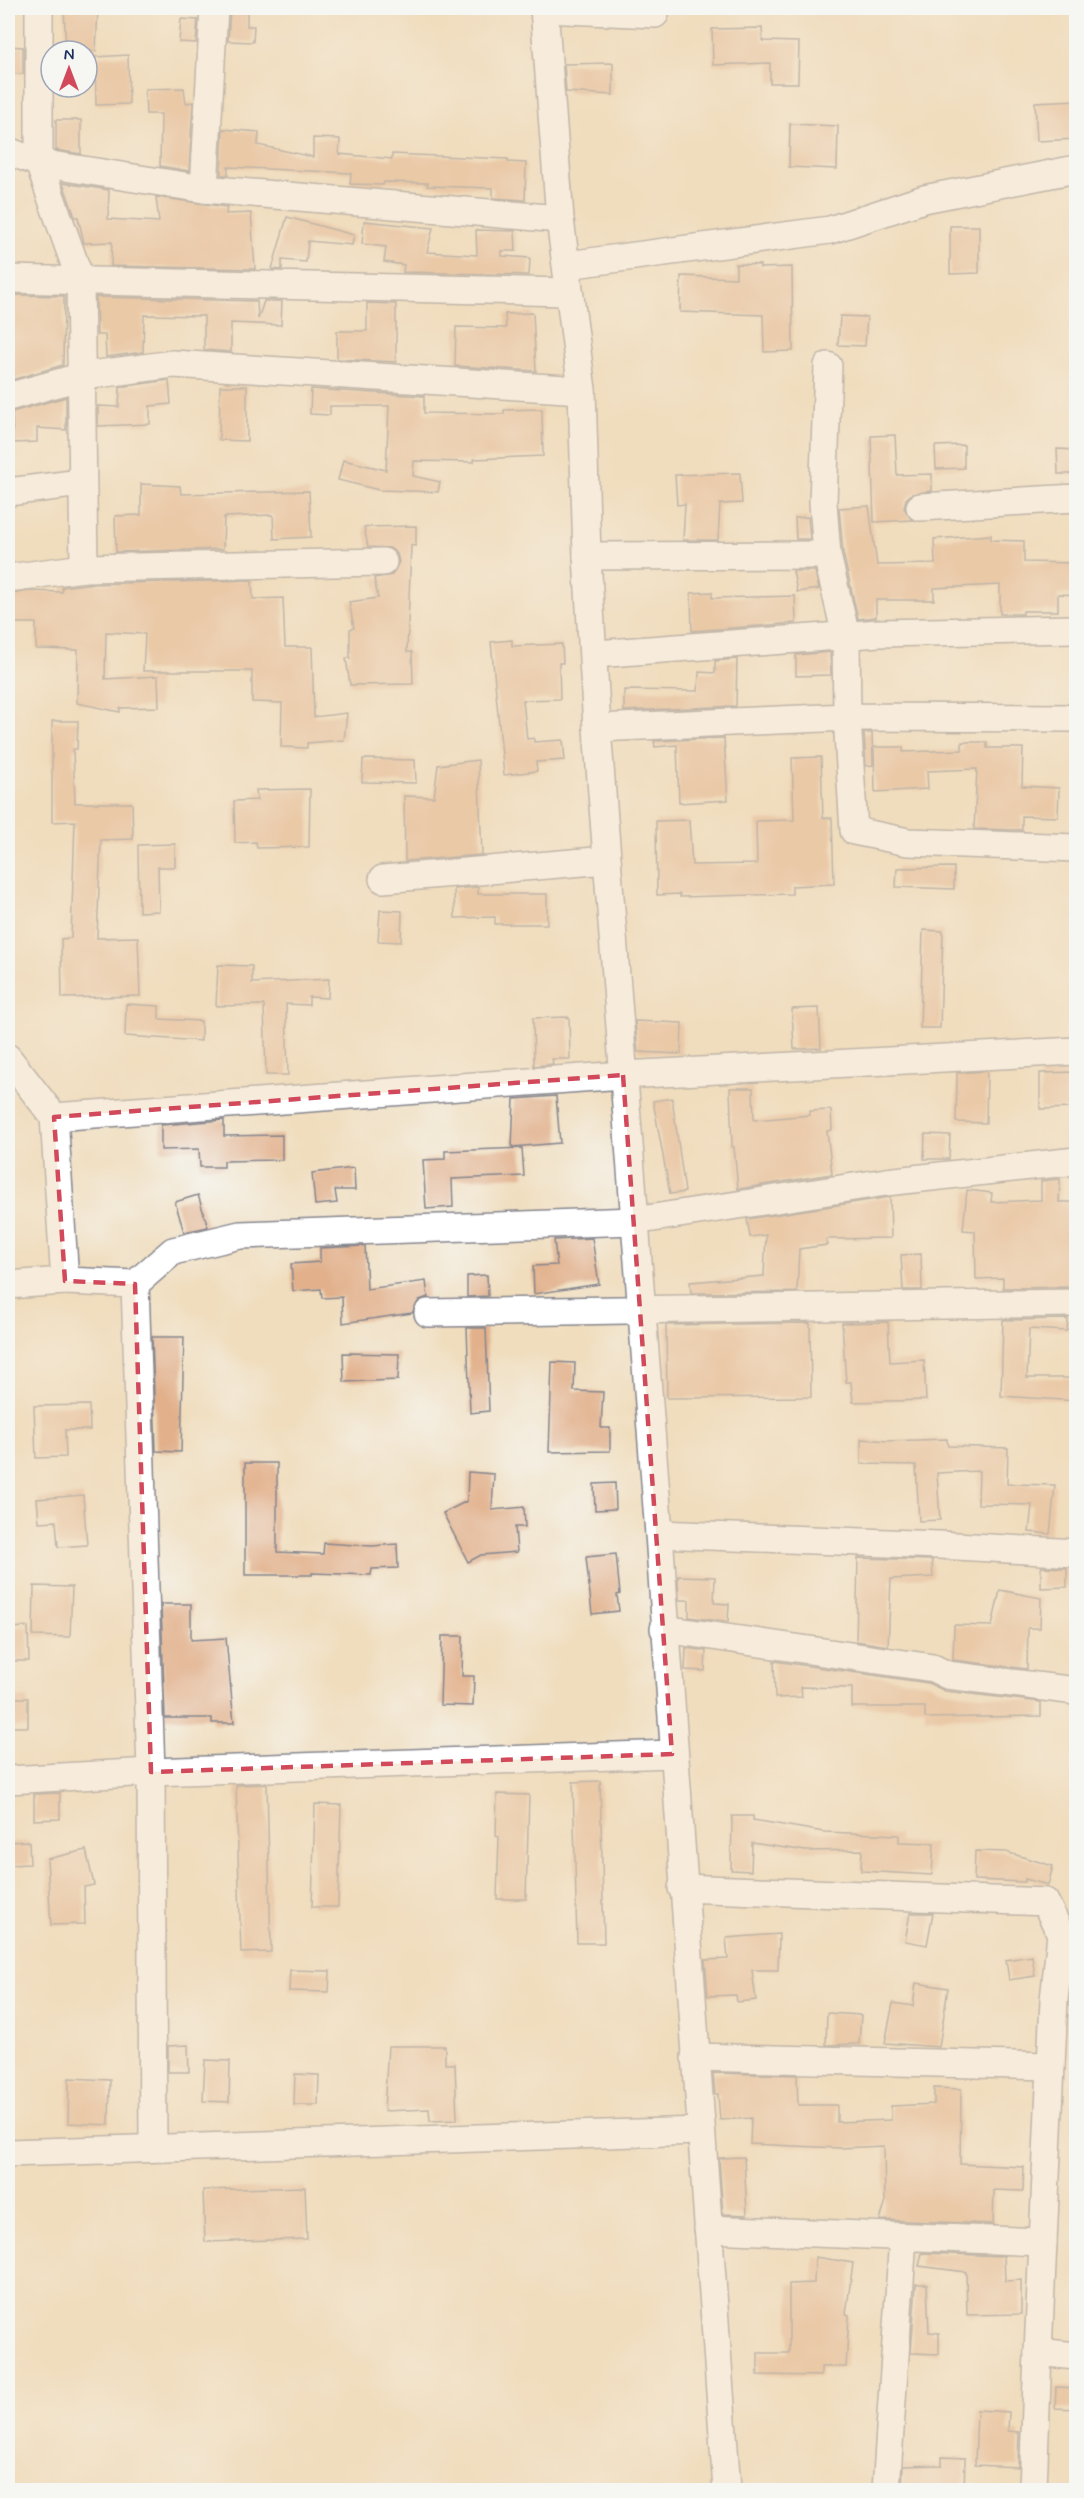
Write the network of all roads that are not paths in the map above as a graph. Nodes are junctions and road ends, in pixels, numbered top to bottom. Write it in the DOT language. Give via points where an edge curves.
graph roads {
  1 [pos="39,8"];
  2 [pos="214,8"];
  3 [pos="544,8"];
  4 [pos="655,14"];
  5 [pos="8,151"];
  6 [pos="39,163"];
  7 [pos="1077,169"];
  8 [pos="204,189"];
  9 [pos="560,219"];
  10 [pos="8,279"];
  11 [pos="80,279"];
  12 [pos="567,279"];
  13 [pos="828,366"];
  14 [pos="83,376"];
  15 [pos="582,390"];
  16 [pos="8,397"];
  17 [pos="81,483"];
  18 [pos="8,492"];
  19 [pos="1077,498"];
  20 [pos="920,507"];
  21 [pos="827,555"];
  22 [pos="587,556"];
  23 [pos="383,562"];
  24 [pos="84,568"];
  25 [pos="8,578"];
  26 [pos="1077,629"];
  27 [pos="846,636"];
  28 [pos="595,654"];
  29 [pos="847,717"];
  30 [pos="1077,718"];
  31 [pos="597,728"];
  32 [pos="1077,848"];
  33 [pos="607,860"];
  34 [pos="383,879"];
  35 [pos="1077,1052"];
  36 [pos="8,1058"];
  37 [pos="623,1075"];
  38 [pos="54,1117"];
  39 [pos="1077,1161"];
  40 [pos="634,1221"];
  41 [pos="65,1281"];
  42 [pos="135,1284"];
  43 [pos="8,1285"];
  44 [pos="1077,1303"];
  45 [pos="640,1310"];
  46 [pos="428,1313"];
  47 [pos="659,1534"];
  48 [pos="1077,1553"];
  49 [pos="664,1629"];
  50 [pos="1077,1691"];
  51 [pos="672,1754"];
  52 [pos="151,1772"];
  53 [pos="8,1780"];
  54 [pos="682,1888"];
  55 [pos="695,2057"];
  56 [pos="1051,2066"];
  57 [pos="700,2131"];
  58 [pos="153,2147"];
  59 [pos="8,2153"];
  60 [pos="708,2229"];
  61 [pos="903,2236"];
  62 [pos="1043,2242"];
  63 [pos="1038,2352"];
  64 [pos="1077,2356"];
  65 [pos="727,2490"];
  66 [pos="886,2490"];
  67 [pos="1033,2490"];
  1 -- 6 [label="street"];
  2 -- 8 [label="street"];
  3 -- 4 [label="street"];
  3 -- 9 [label="street"];
  5 -- 6 [label="street"];
  6 -- 8 [label="street"];
  6 -- 11 [label="street"];
  7 -- 12 [label="street" via="924,199 830,230"];
  8 -- 9 [label="street"];
  9 -- 12 [label="street"];
  10 -- 11 [label="street"];
  11 -- 12 [label="street"];
  11 -- 14 [label="street"];
  12 -- 15 [label="street"];
  13 -- 21 [label="street" via="824,502"];
  14 -- 15 [label="street" via="173,364"];
  14 -- 16 [label="street"];
  14 -- 17 [label="street"];
  15 -- 22 [label="street"];
  17 -- 18 [label="street"];
  17 -- 24 [label="street"];
  19 -- 20 [label="street"];
  21 -- 22 [label="street"];
  21 -- 27 [label="street"];
  22 -- 28 [label="street"];
  23 -- 24 [label="street"];
  24 -- 25 [label="street"];
  26 -- 27 [label="street"];
  27 -- 28 [label="street"];
  27 -- 29 [label="street"];
  28 -- 31 [label="street"];
  29 -- 30 [label="street"];
  29 -- 31 [label="street"];
  29 -- 32 [label="street" via="854,831 908,842"];
  31 -- 33 [label="street"];
  33 -- 34 [label="street"];
  33 -- 37 [label="street"];
  35 -- 37 [label="street"];
  36 -- 38 [label="street"];
  37 -- 38 [label="street"];
  37 -- 40 [label="street"];
  38 -- 41 [label="street"];
  39 -- 40 [label="street" via="886,1182"];
  40 -- 42 [label="street" via="240,1235 173,1251"];
  40 -- 45 [label="street"];
  41 -- 42 [label="street"];
  41 -- 43 [label="street"];
  42 -- 52 [label="street"];
  44 -- 45 [label="street"];
  45 -- 46 [label="street"];
  45 -- 47 [label="street"];
  47 -- 48 [label="street"];
  47 -- 49 [label="street"];
  49 -- 50 [label="street"];
  49 -- 51 [label="street"];
  51 -- 52 [label="street"];
  51 -- 54 [label="street"];
  52 -- 53 [label="street"];
  52 -- 58 [label="street"];
  54 -- 55 [label="street"];
  54 -- 56 [label="street" via="1045,1902 1061,1934"];
  55 -- 56 [label="street"];
  55 -- 57 [label="street"];
  56 -- 62 [label="street"];
  57 -- 58 [label="street"];
  57 -- 60 [label="street"];
  58 -- 59 [label="street"];
  60 -- 61 [label="street"];
  60 -- 65 [label="street"];
  61 -- 62 [label="street"];
  61 -- 66 [label="street"];
  62 -- 63 [label="street"];
  63 -- 64 [label="street"];
  63 -- 67 [label="street"];
}
